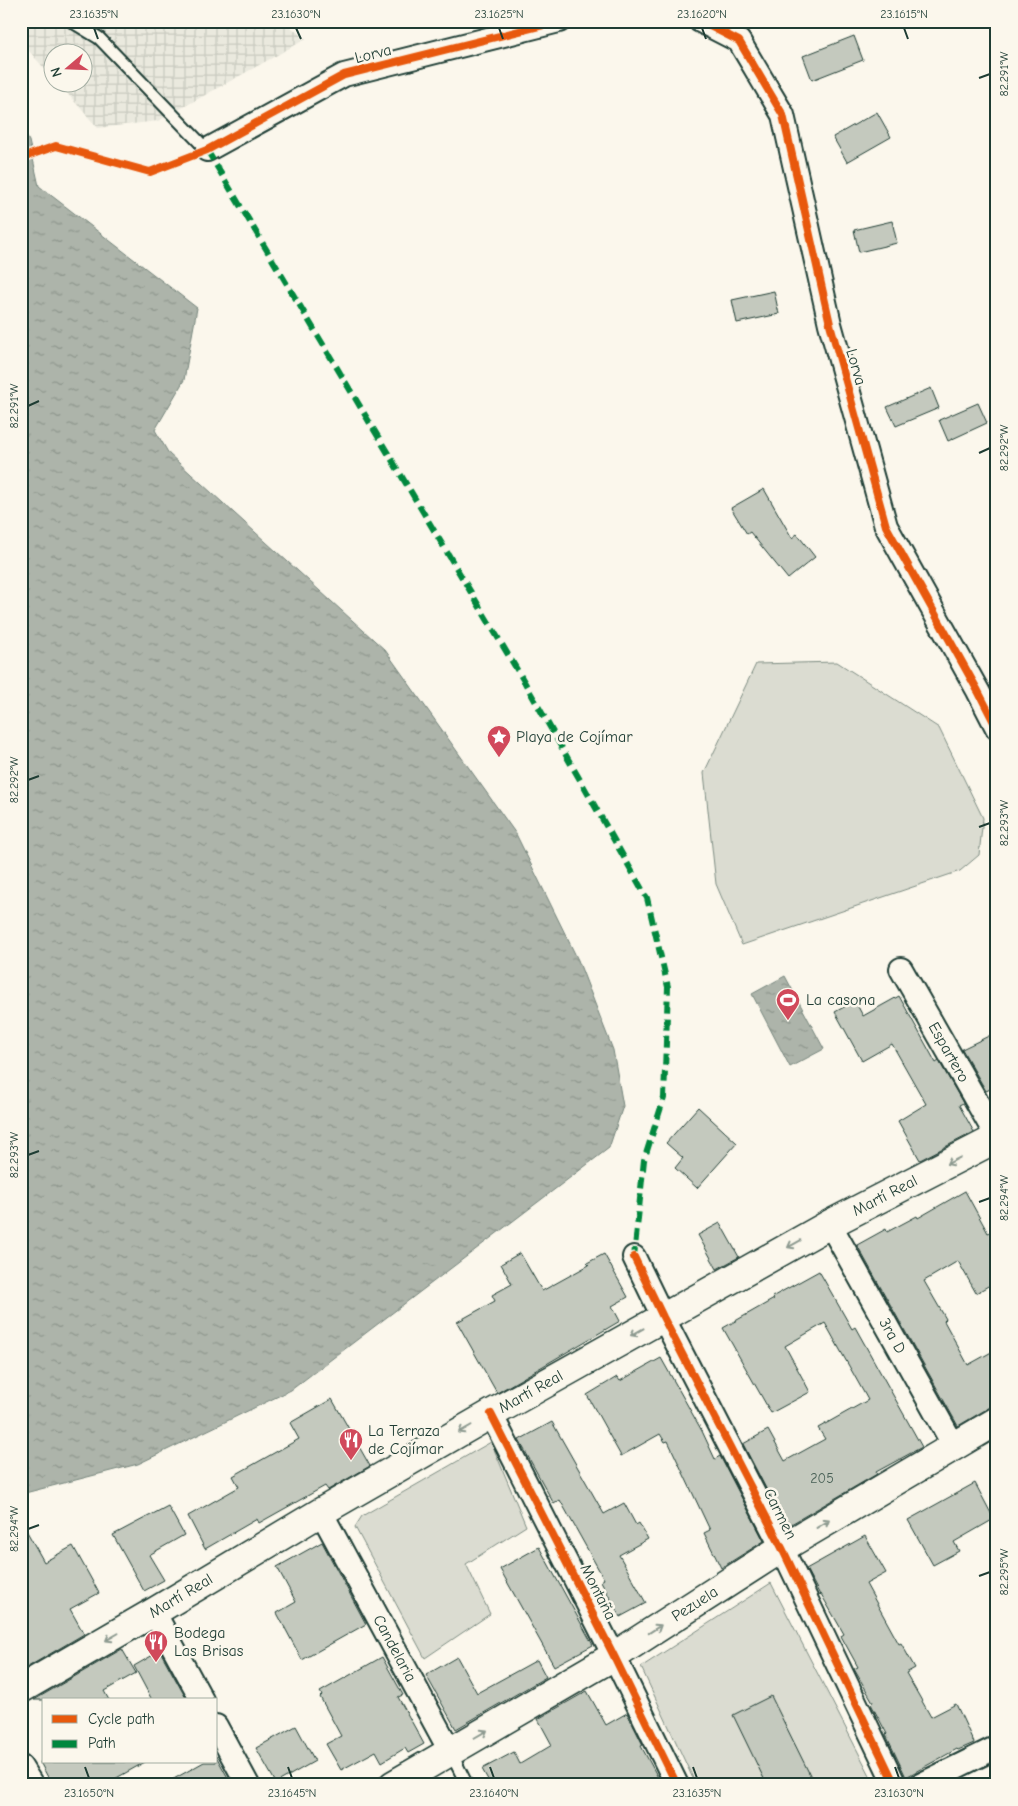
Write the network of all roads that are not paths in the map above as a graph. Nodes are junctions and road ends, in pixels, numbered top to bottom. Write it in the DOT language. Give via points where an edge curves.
graph roads {
  1 [pos="71,21"];
  2 [pos="559,21"];
  3 [pos="700,21"];
  4 [pos="207,150"];
  5 [pos="997,728"];
  6 [pos="901,969"];
  7 [pos="997,1138"];
  8 [pos="830,1224"];
  9 [pos="634,1257"];
  10 [pos="663,1317"];
  11 [pos="491,1414"];
  12 [pos="997,1421"];
  13 [pos="954,1446"];
  14 [pos="321,1512"];
  15 [pos="782,1548"];
  16 [pos="154,1612"];
  17 [pos="614,1656"];
  18 [pos="21,1689"];
  19 [pos="201,1698"];
  20 [pos="218,1730"];
  21 [pos="997,1747"];
  22 [pos="450,1752"];
  23 [pos="21,1767"];
  24 [pos="32,1785"];
  25 [pos="248,1785"];
  26 [pos="393,1785"];
  27 [pos="467,1785"];
  28 [pos="677,1785"];
  29 [pos="895,1785"];
  30 [pos="920,1785"];
  1 -- 4 [label="lane" via="99,38"];
  2 -- 4 [label="street, Lorva" via="344,75"];
  3 -- 5 [label="street, Lorva" via="739,41 783,115 830,324 886,526"];
  6 -- 7 [label="street, Espartero"];
  7 -- 8 [label="main road, Martí Real, one-way"];
  8 -- 10 [label="main road, Martí Real, one-way"];
  8 -- 13 [label="street, 3ra D"];
  9 -- 10 [label="street, Carmen"];
  10 -- 11 [label="main road, Martí Real, one-way"];
  10 -- 15 [label="street, Carmen"];
  11 -- 14 [label="main road, Martí Real, one-way"];
  11 -- 17 [label="street, Montaña"];
  12 -- 13 [label="main road, Pezuela"];
  15 -- 13 [label="main road, Pezuela, one-way"];
  14 -- 16 [label="main road, Martí Real"];
  14 -- 22 [label="street, Candelaria"];
  17 -- 15 [label="main road, Pezuela, one-way"];
  15 -- 29 [label="street, Carmen"];
  16 -- 18 [label="main road, Martí Real, one-way"];
  16 -- 19 [label="street"];
  22 -- 17 [label="main road, Pezuela, one-way"];
  17 -- 28 [label="street, Montaña"];
  20 -- 25 [label="street"];
  21 -- 30 [label="street"];
  22 -- 26 [label="main road, Pezuela"];
  22 -- 27 [label="lane, Candelaria"];
  23 -- 24 [label="street"];
}
